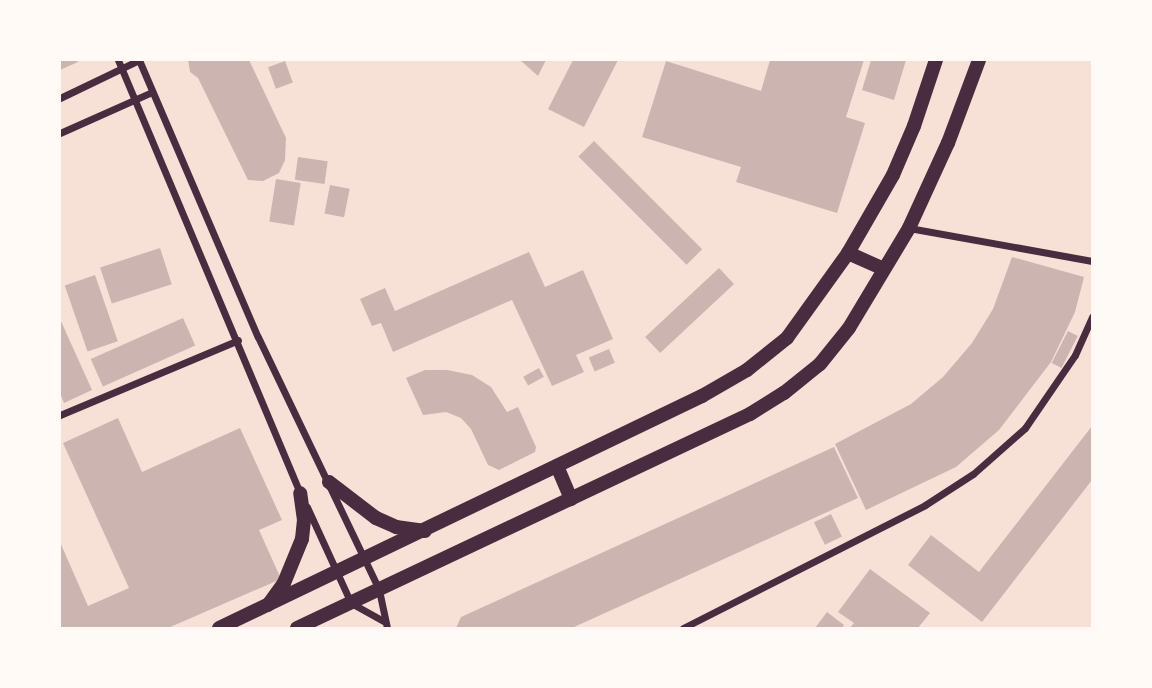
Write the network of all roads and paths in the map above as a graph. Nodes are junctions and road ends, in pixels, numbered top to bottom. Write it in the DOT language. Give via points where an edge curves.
graph roads {
  1 [pos="118,60"];
  2 [pos="139,60"];
  3 [pos="936,60"];
  4 [pos="979,60"];
  5 [pos="122,68"];
  6 [pos="152,92"];
  7 [pos="60,98"];
  8 [pos="137,99"];
  9 [pos="60,134"];
  10 [pos="909,228"];
  11 [pos="848,254"];
  12 [pos="1093,261"];
  13 [pos="884,269"];
  14 [pos="1093,317"];
  15 [pos="238,340"];
  16 [pos="60,415"];
  17 [pos="557,466"];
  18 [pos="329,482"];
  19 [pos="300,493"];
  20 [pos="571,499"];
  21 [pos="426,531"];
  22 [pos="364,559"];
  23 [pos="337,574"];
  24 [pos="379,590"];
  25 [pos="351,603"];
  26 [pos="267,606"];
  27 [pos="385,625"];
  28 [pos="219,628"];
  29 [pos="297,628"];
  30 [pos="683,628"];
  1 -- 5 [label="street"];
  2 -- 5 [label="street"];
  2 -- 6 [label="street"];
  3 -- 11 [label="main road" via="893,174"];
  4 -- 10 [label="main road"];
  5 -- 7 [label="street"];
  5 -- 8 [label="street"];
  6 -- 8 [label="street"];
  6 -- 18 [label="street" via="258,337"];
  8 -- 9 [label="street"];
  8 -- 15 [label="street"];
  10 -- 12 [label="street"];
  10 -- 13 [label="main road"];
  11 -- 13 [label="main road"];
  11 -- 17 [label="main road" via="787,338 747,370 702,397"];
  13 -- 20 [label="main road" via="842,337 820,364 784,393 750,414"];
  14 -- 30 [label="street" via="1075,355 1025,428 974,474 925,505"];
  15 -- 16 [label="street"];
  15 -- 19 [label="street"];
  17 -- 20 [label="main road"];
  17 -- 21 [label="main road"];
  18 -- 21 [label="main road" via="376,518 396,527"];
  18 -- 22 [label="street"];
  19 -- 23 [label="street"];
  19 -- 26 [label="main road" via="302,539 284,583"];
  20 -- 24 [label="main road"];
  21 -- 22 [label="main road"];
  22 -- 23 [label="main road"];
  22 -- 24 [label="street"];
  23 -- 25 [label="street"];
  23 -- 26 [label="main road"];
  24 -- 25 [label="main road"];
  24 -- 27 [label="street"];
  25 -- 27 [label="street"];
  25 -- 29 [label="main road"];
  26 -- 28 [label="main road"];
}
